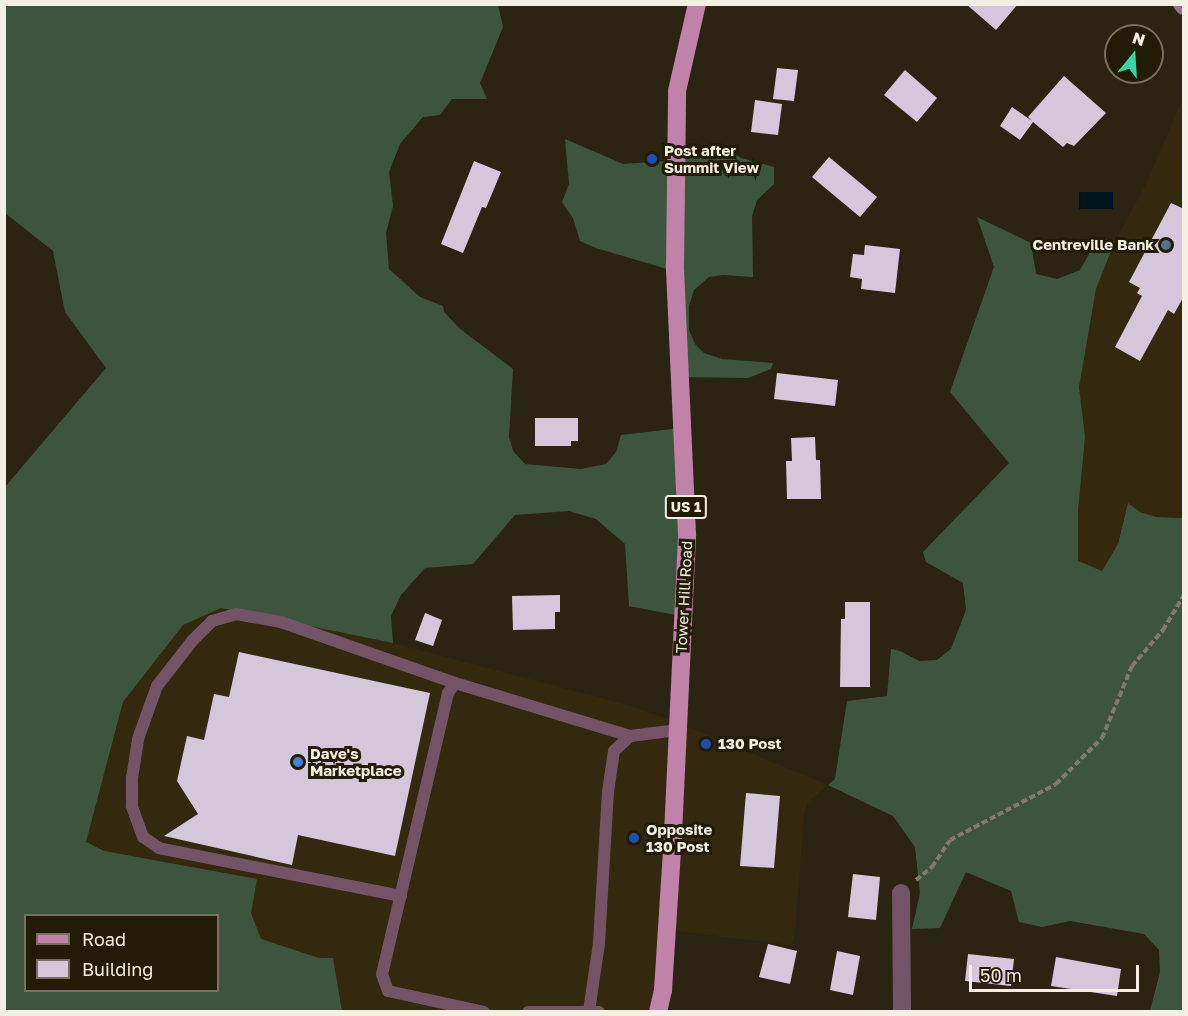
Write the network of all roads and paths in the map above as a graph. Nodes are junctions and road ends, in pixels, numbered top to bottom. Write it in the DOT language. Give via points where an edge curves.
graph roads {
  1 [pos="697,4"];
  2 [pos="1184,595"];
  3 [pos="455,683"];
  4 [pos="678,730"];
  5 [pos="630,736"];
  6 [pos="901,892"];
  7 [pos="401,896"];
  8 [pos="484,1011"];
  9 [pos="528,1011"];
  10 [pos="589,1011"];
  11 [pos="599,1011"];
  12 [pos="658,1011"];
  13 [pos="902,1011"];
  1 -- 4 [label="main road, Tower Hill Road / US 1" via="677,91 675,265 687,534"];
  2 -- 6 [label="path" via="1163,630 1132,666 1102,738 1056,784 950,840 932,867"];
  3 -- 5 [label="lane"];
  3 -- 7 [label="lane" via="448,693"];
  3 -- 7 [label="lane" via="281,622 236,614 212,621 193,640 157,686 138,739 132,806 143,837 159,848"];
  4 -- 5 [label="lane"];
  4 -- 12 [label="main road, Tower Hill Road / US 1" via="663,990"];
  5 -- 10 [label="lane" via="614,751 599,943"];
  6 -- 13 [label="street"];
  7 -- 8 [label="lane" via="382,974 388,991"];
  9 -- 10 [label="lane"];
  10 -- 11 [label="lane"];
}
